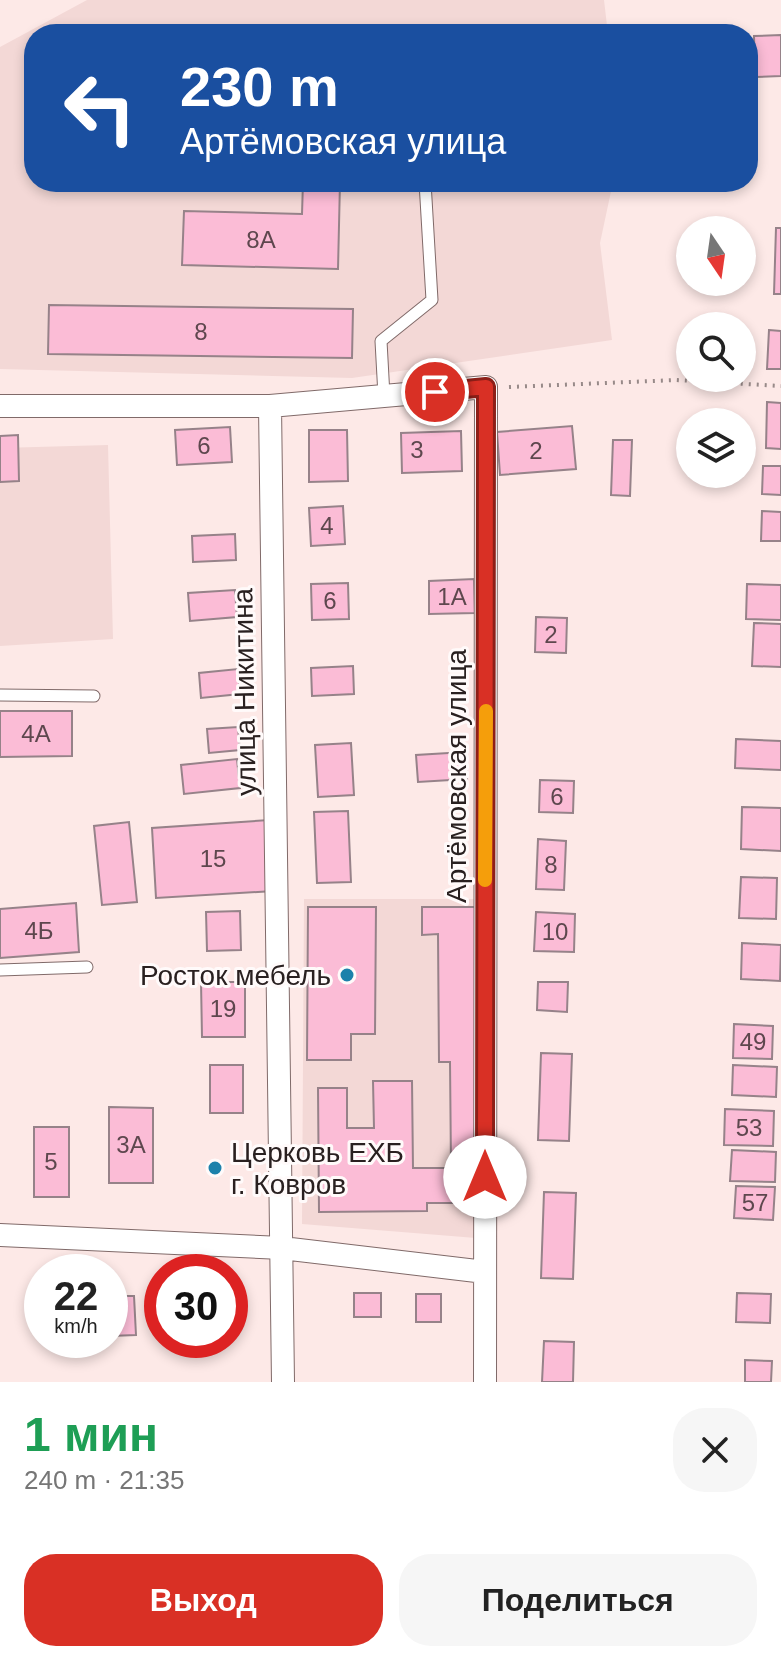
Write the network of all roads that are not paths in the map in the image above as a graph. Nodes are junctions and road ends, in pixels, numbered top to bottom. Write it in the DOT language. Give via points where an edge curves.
graph roads {
  1 [pos="426,192"];
  2 [pos="384,396"];
  3 [pos="0,406"];
  4 [pos="270,406"];
  5 [pos="0,695"];
  6 [pos="94,696"];
  7 [pos="87,967"];
  8 [pos="0,970"];
  9 [pos="0,1235"];
  10 [pos="282,1248"];
  11 [pos="485,1272"];
  12 [pos="283,1382"];
  13 [pos="485,1382"];
  1 -- 2 [label="lane" via="432,300 381,341"];
  2 -- 4 [label="street"];
  2 -- 11 [label="street, Артёмовская улица" via="486,387"];
  3 -- 4 [label="street"];
  4 -- 10 [label="street, улица Никитина"];
  5 -- 6 [label="lane"];
  7 -- 8 [label="lane"];
  9 -- 10 [label="street"];
  10 -- 11 [label="street"];
  10 -- 12 [label="street, улица Никитина"];
  11 -- 13 [label="street, Артёмовская улица"];
}
